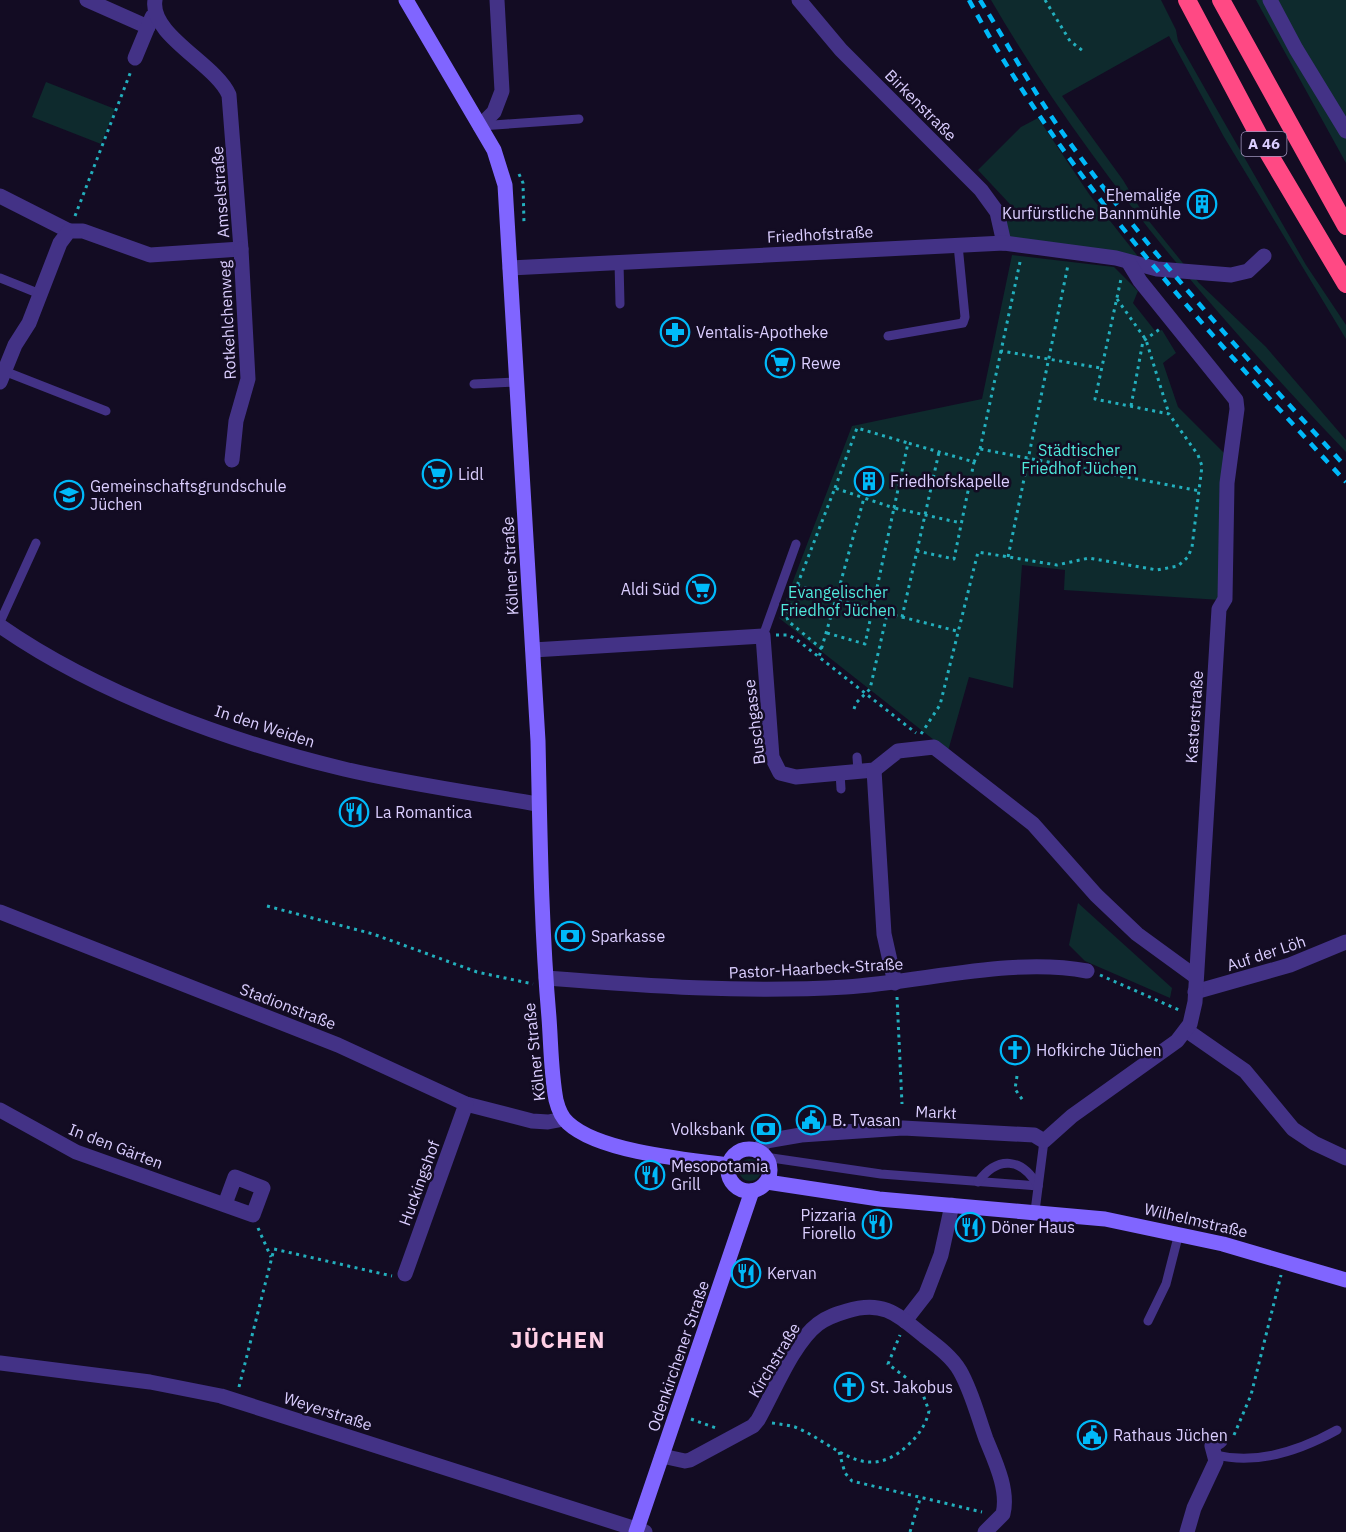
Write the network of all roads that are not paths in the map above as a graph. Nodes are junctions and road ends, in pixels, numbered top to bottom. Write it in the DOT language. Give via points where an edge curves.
graph roads {
  1 [pos="87,0"];
  2 [pos="406,0"];
  3 [pos="497,0"];
  4 [pos="799,0"];
  5 [pos="1187,0"];
  6 [pos="1221,0"];
  7 [pos="1270,0"];
  8 [pos="155,6"];
  9 [pos="148,27"];
  10 [pos="135,58"];
  11 [pos="579,119"];
  12 [pos="480,126"];
  13 [pos="1346,131"];
  14 [pos="0,196"];
  15 [pos="1346,226"];
  16 [pos="69,231"];
  17 [pos="1004,243"];
  18 [pos="958,245"];
  19 [pos="241,249"];
  20 [pos="1264,256"];
  21 [pos="619,262"];
  22 [pos="1126,262"];
  23 [pos="510,268"];
  24 [pos="0,278"];
  25 [pos="1346,284"];
  26 [pos="40,294"];
  27 [pos="620,304"];
  28 [pos="888,336"];
  29 [pos="2,376"];
  30 [pos="517,382"];
  31 [pos="474,384"];
  32 [pos="106,411"];
  33 [pos="232,460"];
  34 [pos="36,543"];
  35 [pos="796,544"];
  36 [pos="0,624"];
  37 [pos="763,636"];
  38 [pos="532,650"];
  39 [pos="863,766"];
  40 [pos="537,804"];
  41 [pos="0,912"];
  42 [pos="1346,942"];
  43 [pos="1087,971"];
  44 [pos="546,982"];
  45 [pos="896,983"];
  46 [pos="1196,984"];
  47 [pos="1189,1024"];
  48 [pos="466,1104"];
  49 [pos="0,1110"];
  50 [pos="564,1119"];
  51 [pos="1044,1141"];
  52 [pos="761,1154"];
  53 [pos="1346,1158"];
  54 [pos="730,1165"];
  55 [pos="767,1182"];
  56 [pos="978,1182"];
  57 [pos="1038,1186"];
  58 [pos="752,1191"];
  59 [pos="225,1204"];
  60 [pos="952,1205"];
  61 [pos="1035,1211"];
  62 [pos="1179,1233"];
  63 [pos="405,1274"];
  64 [pos="1346,1280"];
  65 [pos="905,1321"];
  66 [pos="1148,1321"];
  67 [pos="0,1363"];
  68 [pos="1337,1430"];
  69 [pos="1216,1447"];
  70 [pos="662,1456"];
  71 [pos="639,1531"];
  72 [pos="986,1532"];
  73 [pos="1187,1532"];
  1 -- 9 [label="street"];
  2 -- 12 [label="main road, Kölner Straße"];
  3 -- 12 [label="street" via="502,91 494,112"];
  4 -- 17 [label="street, Birkenstraße" via="841,50 981,190 997,212"];
  5 -- 25 [label="highway, A 46" via="1266,149"];
  6 -- 15 [label="highway, A 46"];
  7 -- 13 [label="street"];
  8 -- 9 [label="street"];
  8 -- 19 [label="street, Amselstraße" via="165,29 230,95"];
  9 -- 10 [label="street"];
  11 -- 12 [label="lane"];
  12 -- 23 [label="main road, Kölner Straße" via="503,175"];
  14 -- 16 [label="street, Amselstraße"];
  16 -- 19 [label="street, Amselstraße" via="83,231 150,255"];
  16 -- 26 [label="street"];
  17 -- 18 [label="street, Friedhofstraße"];
  17 -- 22 [label="street, Friedhofstraße"];
  18 -- 21 [label="street, Friedhofstraße"];
  18 -- 28 [label="lane" via="963,323"];
  19 -- 33 [label="street, Rotkehlchenweg" via="248,379 236,421"];
  20 -- 22 [label="street, Friedhofstraße" via="1253,268 1236,275 1164,270"];
  21 -- 23 [label="street, Friedhofstraße"];
  21 -- 27 [label="lane"];
  22 -- 46 [label="street, Kasterstraße" via="1230,390 1237,404 1227,483 1225,599 1219,609"];
  23 -- 30 [label="main road, Kölner Straße"];
  24 -- 26 [label="lane"];
  26 -- 29 [label="street"];
  29 -- 32 [label="lane"];
  30 -- 31 [label="lane"];
  30 -- 38 [label="main road, Kölner Straße"];
  34 -- 36 [label="lane"];
  35 -- 37 [label="lane"];
  36 -- 40 [label="street, In den Weiden" via="46,657 93,681 235,736 347,769"];
  37 -- 38 [label="street"];
  37 -- 39 [label="street, Buschgasse" via="775,765 780,773 841,781"];
  38 -- 40 [label="main road, Kölner Straße"];
  39 -- 45 [label="street" via="884,934"];
  39 -- 46 [label="street" via="898,751 934,747 1033,824 1096,895"];
  40 -- 44 [label="main road, Kölner Straße"];
  41 -- 48 [label="street, Stadionstraße" via="338,1045"];
  42 -- 46 [label="street, Auf der Löh" via="1290,965"];
  43 -- 45 [label="street, Pastor-Haarbeck-Straße" via="1017,967"];
  44 -- 45 [label="street, Pastor-Haarbeck-Straße" via="746,991"];
  44 -- 50 [label="main road, Kölner Straße" via="555,1093"];
  46 -- 47 [label="street, Kasterstraße"];
  47 -- 51 [label="street" via="1174,1043 1072,1116"];
  47 -- 53 [label="street" via="1245,1071 1293,1129"];
  48 -- 50 [label="street, Stadionstraße" via="532,1121"];
  48 -- 63 [label="street, Huckingshof"];
  49 -- 59 [label="street, In den Gärten" via="76,1152"];
  50 -- 54 [label="main road, Kölner Straße" via="581,1132 648,1153"];
  51 -- 52 [label="street, Markt" via="1034,1136 903,1128 766,1141"];
  51 -- 57 [label="lane"];
  52 -- 54 [label="main road, Markt" via="744,1150"];
  52 -- 55 [label="main road" via="770,1170"];
  52 -- 56 [label="lane" via="872,1173"];
  54 -- 58 [label="main road" via="730,1176 736,1186"];
  55 -- 58 [label="main road"];
  55 -- 60 [label="main road"];
  56 -- 57 [label="lane"];
  56 -- 57 [label="lane" via="990,1168 1009,1164 1024,1168"];
  57 -- 61 [label="lane"];
  58 -- 70 [label="main road, Odenkirchener Straße"];
  59 -- 59 [label="street, In den Gärten" via="253,1215 263,1188 235,1177"];
  60 -- 61 [label="main road"];
  60 -- 65 [label="street" via="941,1255 926,1294"];
  61 -- 62 [label="main road, Wilhelmstraße"];
  62 -- 64 [label="main road, Wilhelmstraße"];
  62 -- 66 [label="lane" via="1167,1284"];
  65 -- 70 [label="street, Kirchstraße" via="890,1310 873,1306 846,1311 820,1322 801,1342 758,1420 690,1460"];
  65 -- 72 [label="street, Kirchstraße" via="940,1348 962,1375 1000,1477 1002,1516"];
  67 -- 71 [label="street, Weyerstraße" via="150,1382 236,1400"];
  68 -- 69 [label="lane" via="1313,1442 1263,1457 1241,1459"];
  69 -- 73 [label="street" via="1214,1467"];
  70 -- 71 [label="main road, Odenkirchener Straße"];
}
